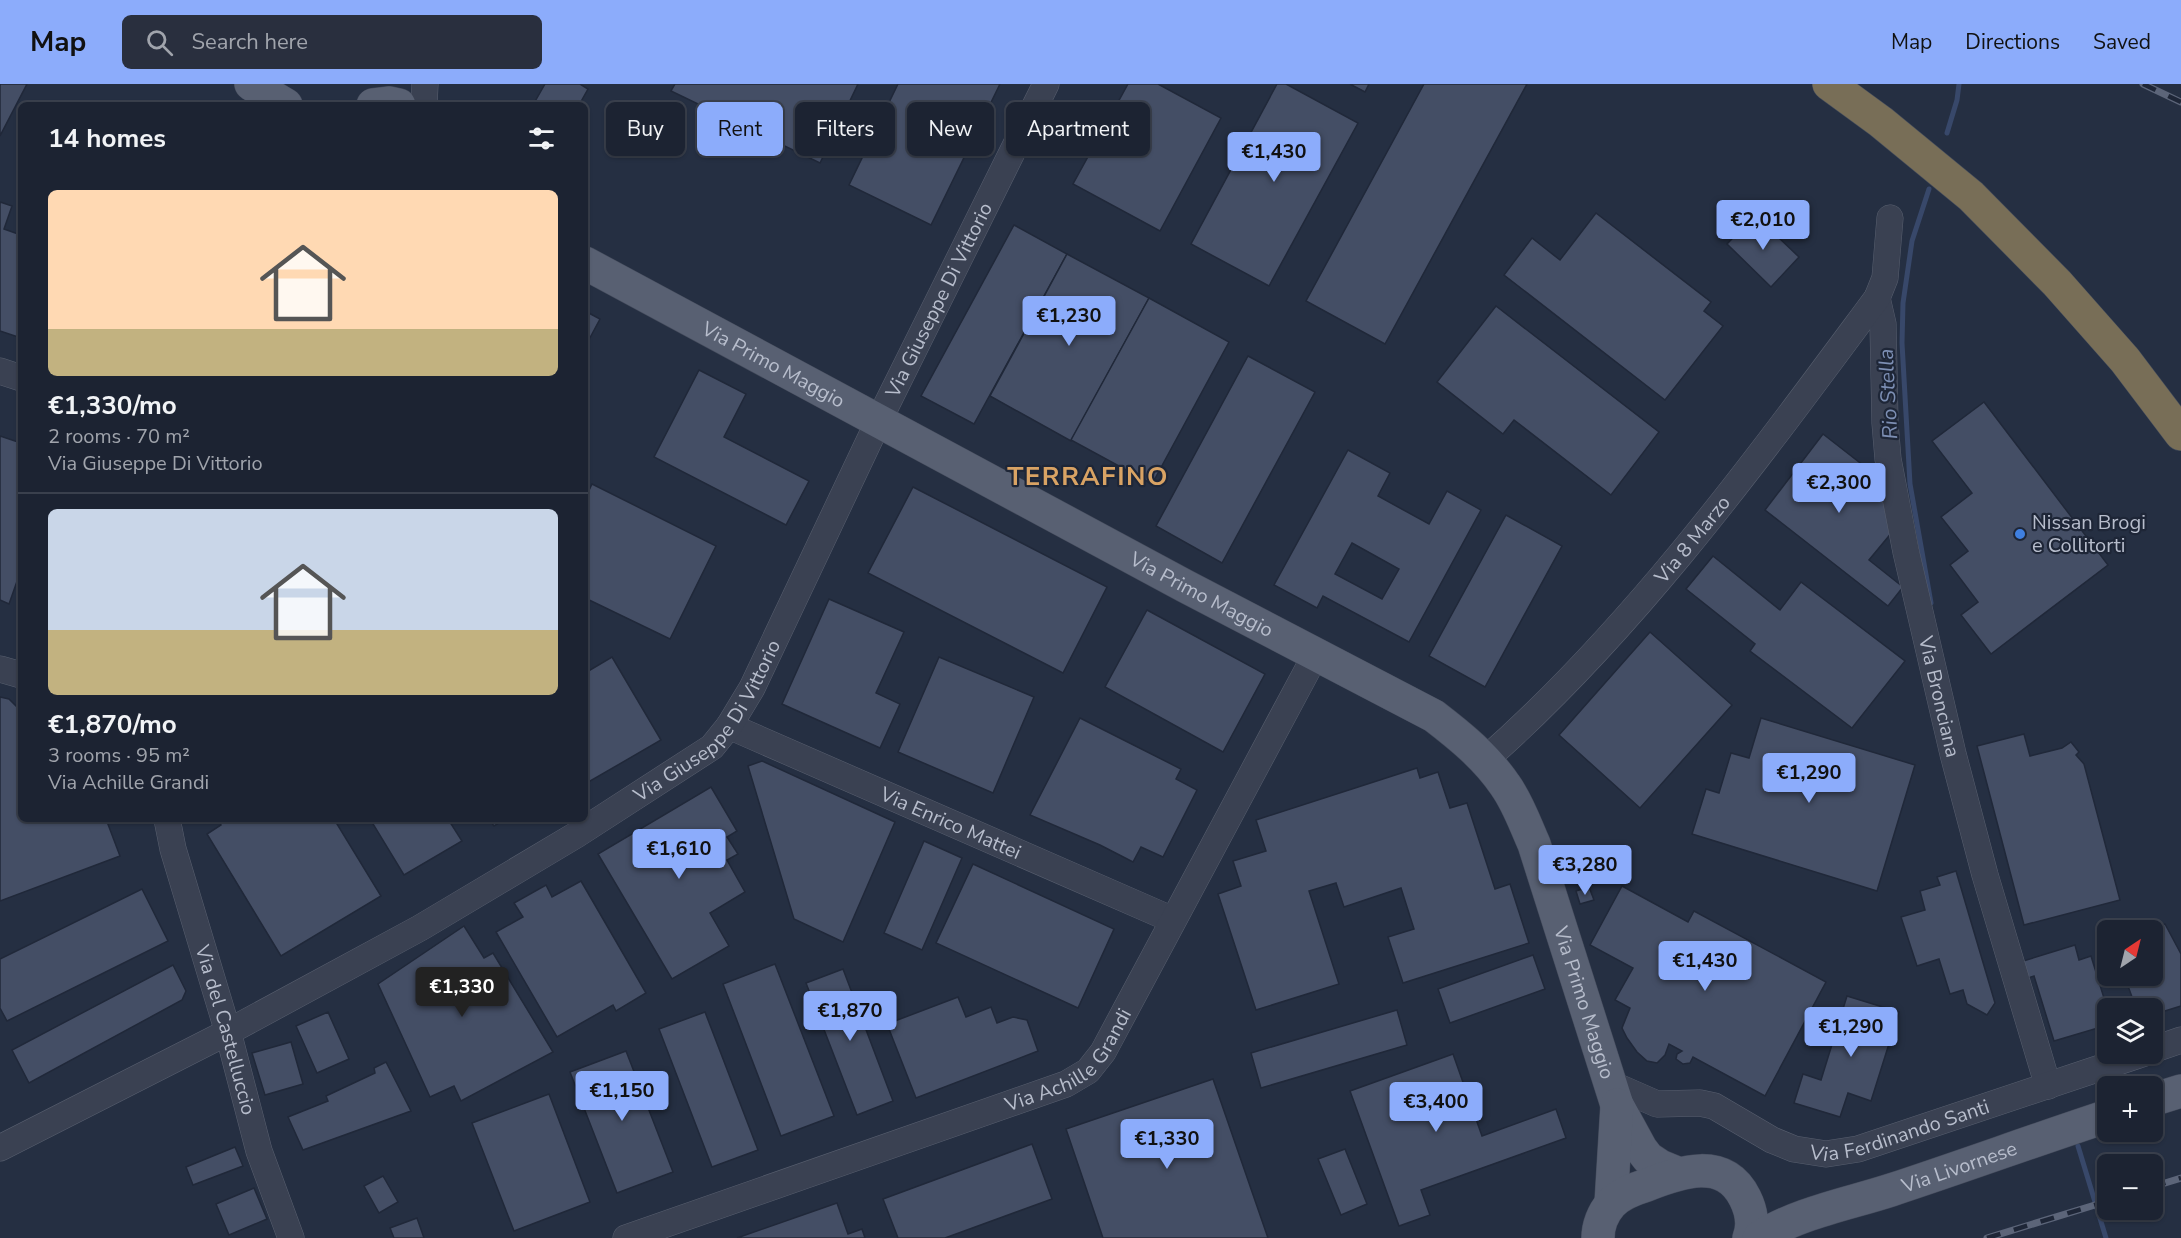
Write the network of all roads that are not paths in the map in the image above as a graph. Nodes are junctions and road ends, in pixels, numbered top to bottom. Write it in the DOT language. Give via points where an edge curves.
graph roads {
  1 [pos="425,84"];
  2 [pos="1046,84"];
  3 [pos="1829,84"];
  4 [pos="1862,84"];
  5 [pos="424,102"];
  6 [pos="1890,218"];
  7 [pos="588,265"];
  8 [pos="1877,298"];
  9 [pos="0,370"];
  10 [pos="18,377"];
  11 [pos="2181,397"];
  12 [pos="879,420"];
  13 [pos="2181,434"];
  14 [pos="1316,654"];
  15 [pos="0,669"];
  16 [pos="18,674"];
  17 [pos="729,726"];
  18 [pos="1485,760"];
  19 [pos="168,822"];
  20 [pos="1173,920"];
  21 [pos="228,1032"];
  22 [pos="2181,1040"];
  23 [pos="2163,1046"];
  24 [pos="2113,1064"];
  25 [pos="2048,1086"];
  26 [pos="2181,1091"];
  27 [pos="1613,1094"];
  28 [pos="2163,1097"];
  29 [pos="1657,1104"];
  30 [pos="2097,1120"];
  31 [pos="1633,1134"];
  32 [pos="0,1148"];
  33 [pos="1677,1173"];
  34 [pos="1743,1194"];
  35 [pos="1611,1203"];
  36 [pos="1810,1214"];
  37 [pos="1597,1236"];
  38 [pos="291,1238"];
  39 [pos="626,1238"];
  40 [pos="1749,1238"];
  41 [pos="1759,1238"];
  1 -- 5 [label="street"];
  2 -- 12 [label="street, Via Giuseppe Di Vittorio"];
  3 -- 13 [label="highway" via="1971,196 2057,283 2125,360"];
  4 -- 11 [label="highway" via="1903,111 2056,251"];
  6 -- 8 [label="street" via="1885,278"];
  7 -- 12 [label="main road, Via Primo Maggio"];
  8 -- 18 [label="street, Via 8 Marzo" via="1677,560 1550,701"];
  8 -- 25 [label="street, Via Bronciana" via="1884,330 1888,459 1906,552 1985,875"];
  9 -- 10 [label="street"];
  12 -- 14 [label="main road, Via Primo Maggio"];
  12 -- 17 [label="street, Via Giuseppe Di Vittorio" via="752,688"];
  14 -- 18 [label="main road, Via Primo Maggio" via="1434,716"];
  14 -- 20 [label="street, Via Achille Grandi"];
  15 -- 16 [label="street"];
  17 -- 20 [label="street, Via Enrico Mattei"];
  17 -- 21 [label="street, Via Giuseppe Di Vittorio" via="699,757 576,835 420,928"];
  18 -- 27 [label="main road, Via Primo Maggio" via="1505,784 1534,844"];
  19 -- 21 [label="street, Via del Castelluccio"];
  20 -- 39 [label="street, Via Achille Grandi" via="1103,1052 1077,1078"];
  21 -- 32 [label="street, Via Giuseppe Di Vittorio"];
  21 -- 38 [label="street, Via del Castelluccio" via="259,1151"];
  22 -- 23 [label="street"];
  24 -- 25 [label="street, Via Ferdinando Santi"];
  25 -- 29 [label="street, Via Ferdinando Santi" via="1858,1149 1826,1154 1794,1149 1772,1140 1714,1106"];
  26 -- 28 [label="main road"];
  27 -- 29 [label="street"];
  27 -- 31 [label="main road, Via Primo Maggio"];
  27 -- 35 [label="main road, Via Primo Maggio"];
  29 -- 31 [label="street"];
  30 -- 36 [label="main road, Via Livornese"];
  31 -- 33 [label="main road, Via Primo Maggio" via="1648,1158"];
  33 -- 34 [label="main road, Via Livornese" via="1707,1170 1720,1174"];
  33 -- 35 [label="main road, Via Livornese"];
  34 -- 36 [label="main road, Via Livornese" via="1772,1208"];
  34 -- 40 [label="main road" via="1752,1219"];
  35 -- 37 [label="main road"];
  36 -- 41 [label="main road, Via Livornese"];
}
